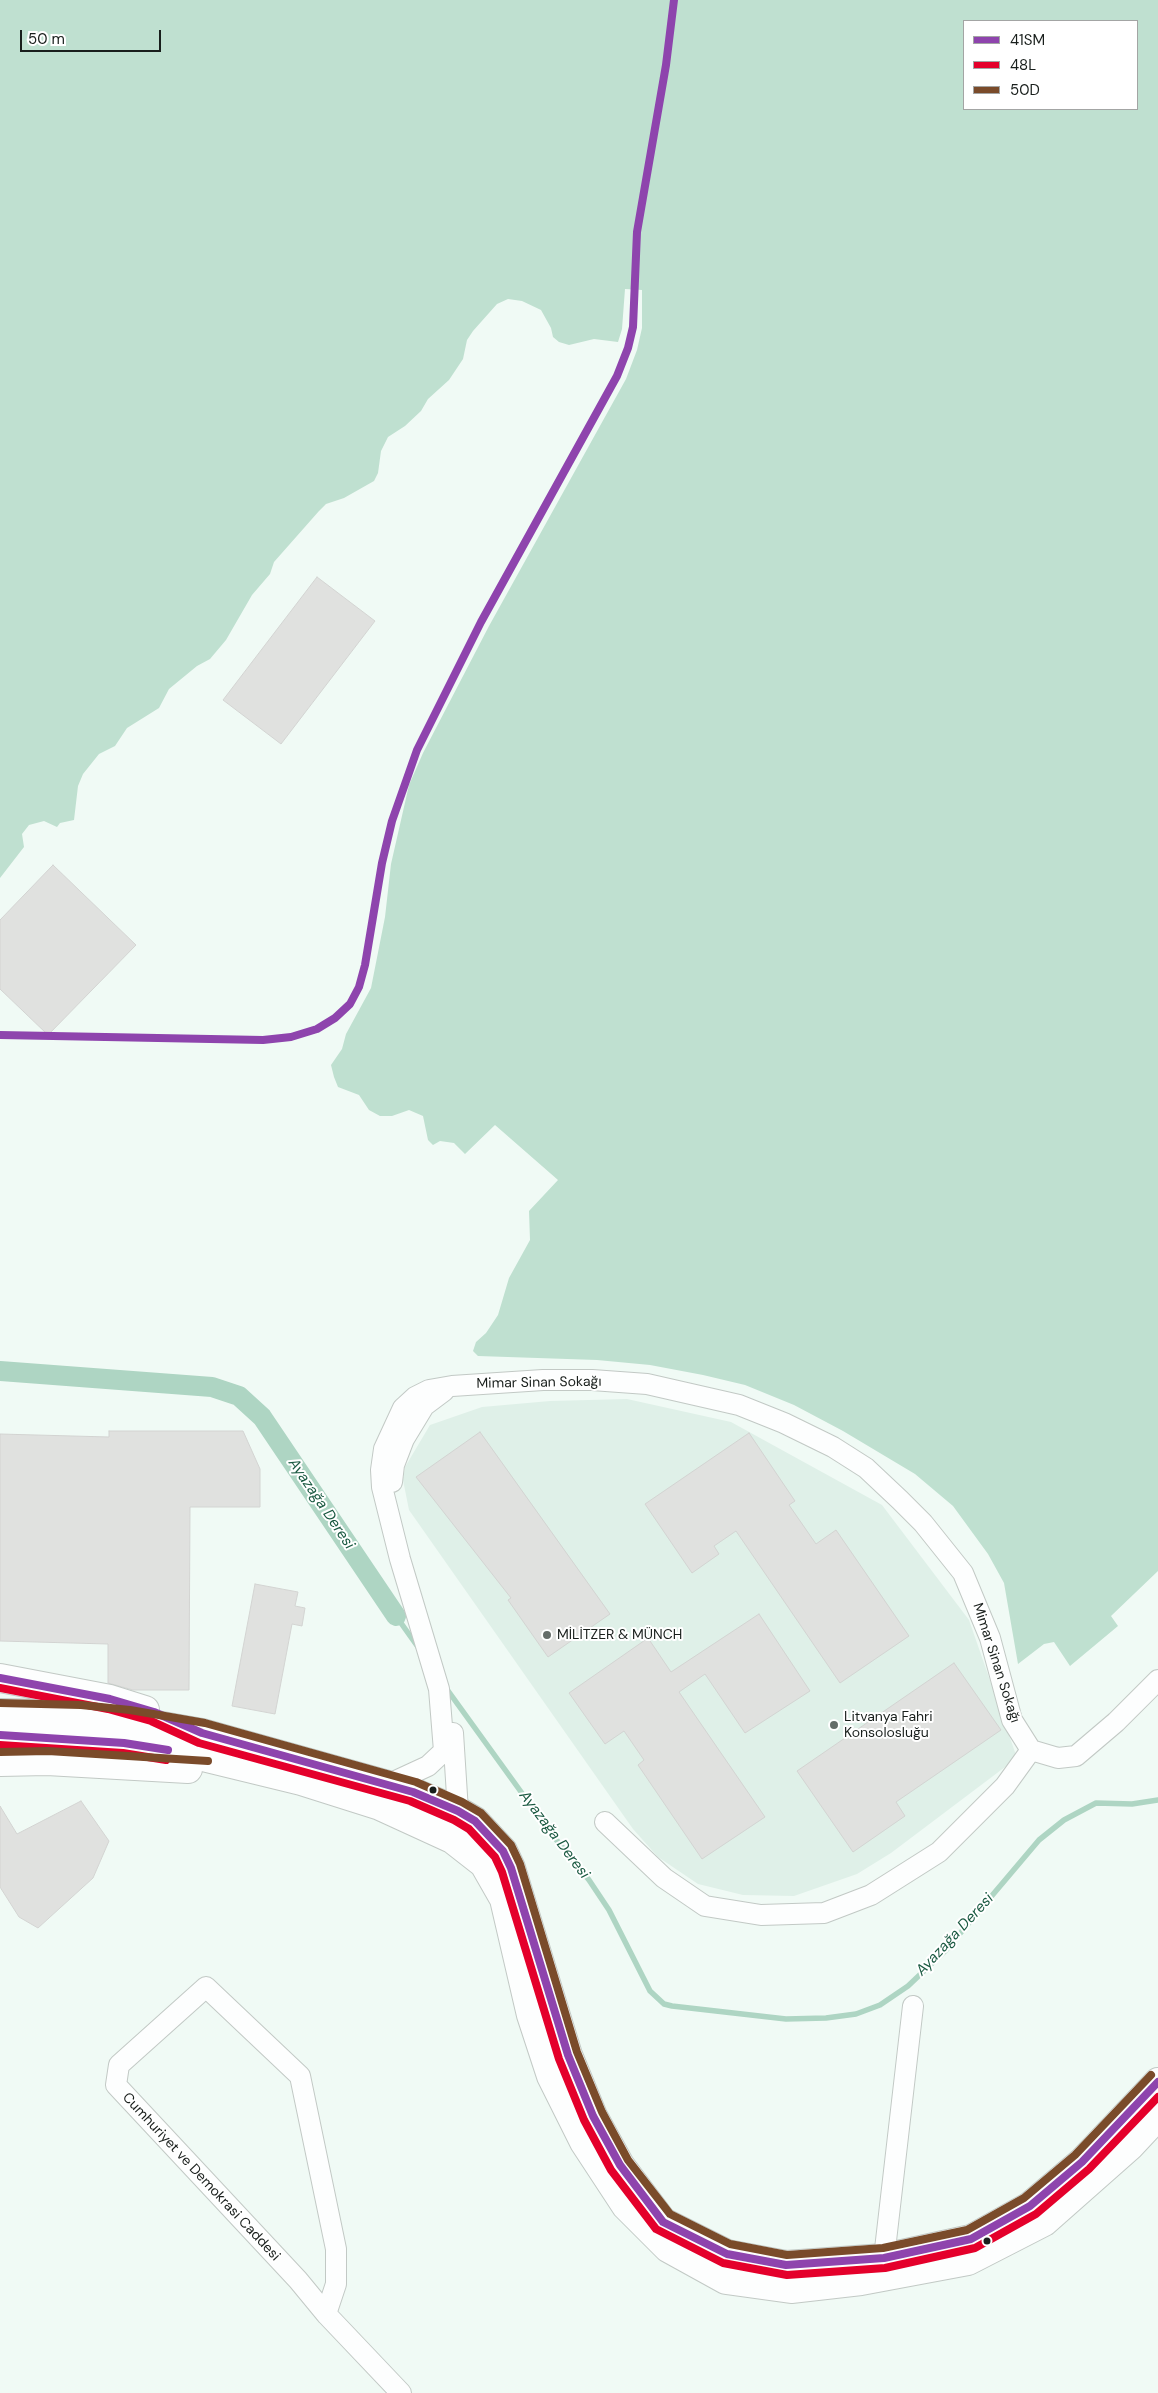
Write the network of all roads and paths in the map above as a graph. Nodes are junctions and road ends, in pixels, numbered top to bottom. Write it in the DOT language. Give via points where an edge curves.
graph roads {
  1 [pos="0,1678"];
  2 [pos="1158,1680"];
  3 [pos="0,1712"];
  4 [pos="448,1721"];
  5 [pos="202,1733"];
  6 [pos="0,1735"];
  7 [pos="1031,1750"];
  8 [pos="0,1762"];
  9 [pos="301,1781"];
  10 [pos="389,1784"];
  11 [pos="458,1811"];
  12 [pos="605,1822"];
  13 [pos="913,2006"];
  14 [pos="1158,2082"];
  15 [pos="1158,2116"];
  16 [pos="884,2258"];
  17 [pos="326,2314"];
  18 [pos="401,2393"];
  1 -- 5 [label="main road" via="110,1699 154,1712"];
  2 -- 7 [label="street" via="1076,1756 1058,1758"];
  3 -- 5 [label="main road" via="80,1715"];
  4 -- 7 [label="street, Mimar Sinan Sokağı" via="447,1682 426,1625 393,1501 391,1479 404,1440 424,1406 452,1386 592,1380 647,1384 739,1405 833,1447 866,1468 923,1524 963,1573 990,1638 1012,1720"];
  4 -- 10 [label="street" via="444,1750 436,1760"];
  4 -- 11 [label="street"];
  5 -- 10 [label="main road"];
  6 -- 9 [label="main road" via="124,1743 186,1753"];
  7 -- 12 [label="street" via="1005,1786 939,1852 870,1895 824,1913 761,1915 705,1906 664,1878"];
  8 -- 9 [label="main road" via="47,1761 188,1769 248,1778"];
  9 -- 15 [label="main road" via="380,1806 452,1839 484,1864 504,1899 531,2015 551,2076 584,2142 626,2206 668,2248 726,2280 791,2289 861,2281 968,2261 1044,2222 1130,2146"];
  10 -- 11 [label="main road"];
  11 -- 16 [label="main road" via="475,1821 503,1851 519,1892 568,2054 593,2116 620,2165 663,2222 727,2254 786,2265"];
  13 -- 16 [label="street"];
  14 -- 16 [label="main road" via="1082,2162 1030,2206 971,2239"];
  17 -- 17 [label="street, Cumhuriyet ve Demokrasi Caddesi" via="116,2085 119,2065 206,1987 300,2076 336,2249 336,2284"];
  17 -- 18 [label="street, Cumhuriyet ve Demokrasi Caddesi"];
}
